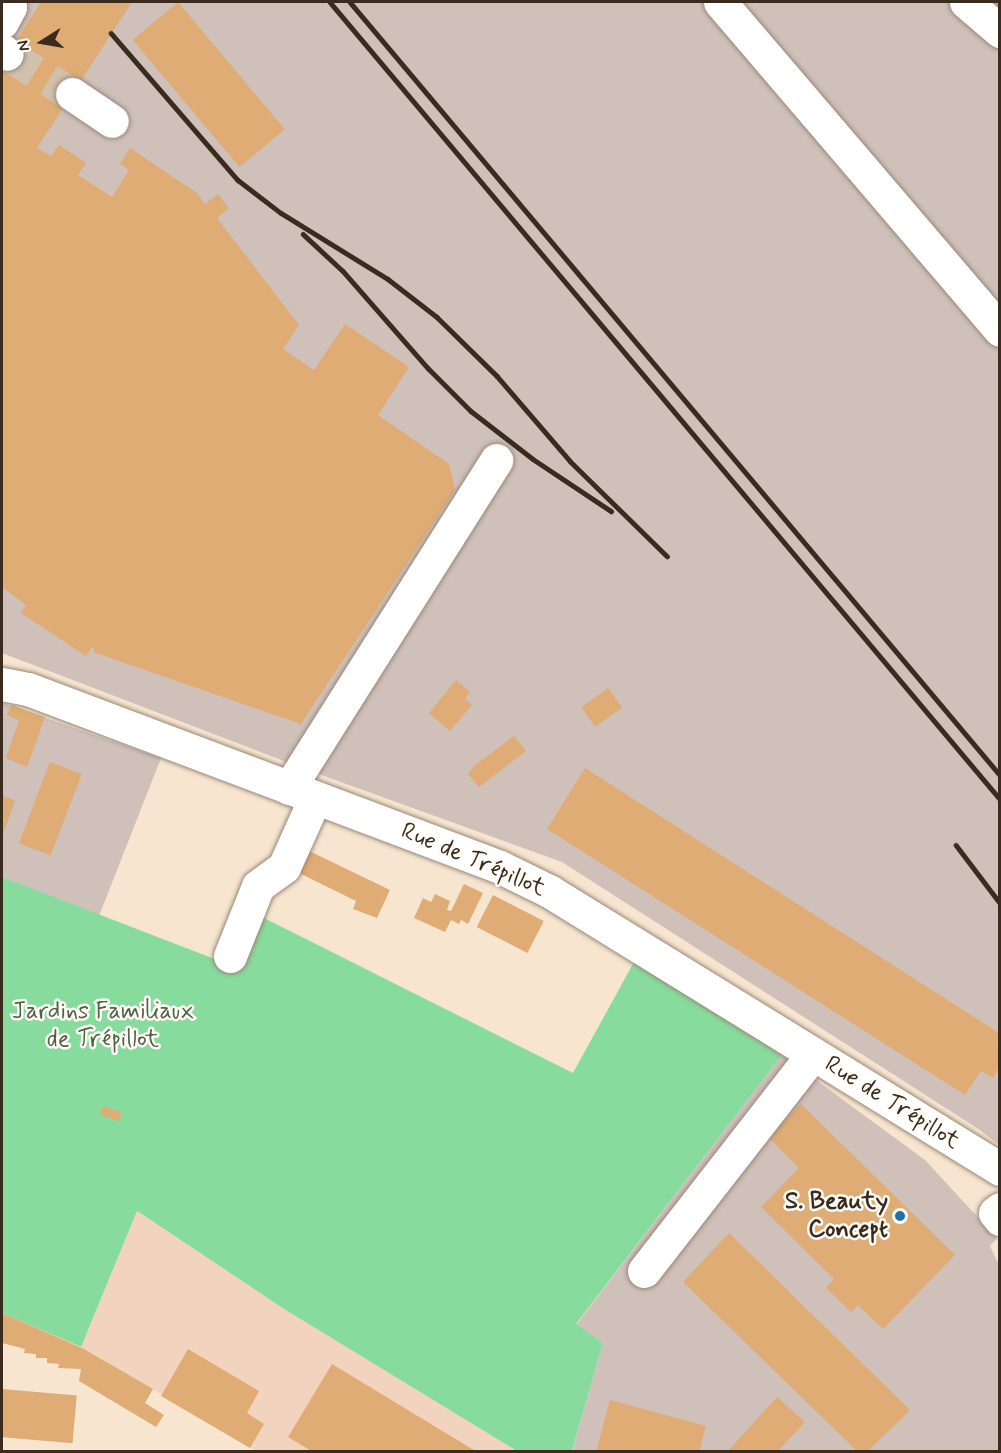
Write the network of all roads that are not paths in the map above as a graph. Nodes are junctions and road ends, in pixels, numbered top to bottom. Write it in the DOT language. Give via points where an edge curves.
graph roads {
  1 [pos="9,2"];
  2 [pos="720,2"];
  3 [pos="966,2"];
  4 [pos="2,22"];
  5 [pos="999,31"];
  6 [pos="72,94"];
  7 [pos="112,121"];
  8 [pos="999,330"];
  9 [pos="496,460"];
  10 [pos="2,684"];
  11 [pos="302,793"];
  12 [pos="230,956"];
  13 [pos="813,1054"];
  14 [pos="999,1170"];
  15 [pos="999,1209"];
  16 [pos="999,1219"];
  17 [pos="644,1272"];
  1 -- 4 [label="street"];
  2 -- 8 [label="street"];
  3 -- 5 [label="street"];
  6 -- 7 [label="street"];
  9 -- 11 [label="street"];
  10 -- 11 [label="street, Rue de Trépillot" via="28,689"];
  11 -- 12 [label="street" via="284,867 258,886"];
  11 -- 13 [label="street, Rue de Trépillot" via="500,867 549,891"];
  13 -- 14 [label="street, Rue de Trépillot"];
  13 -- 17 [label="street"];
  15 -- 16 [label="street" via="995,1214"];
}
